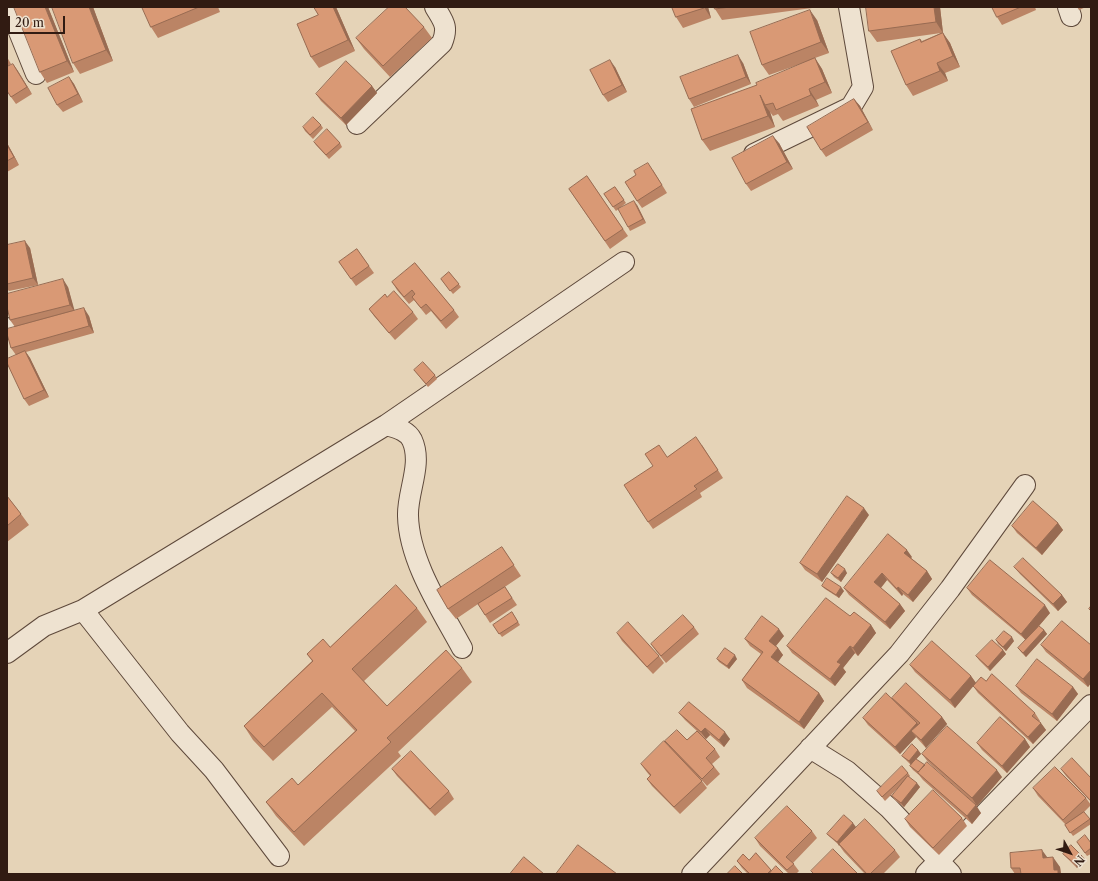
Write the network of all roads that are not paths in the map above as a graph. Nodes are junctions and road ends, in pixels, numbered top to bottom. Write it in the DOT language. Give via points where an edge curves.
graph roads {
  1 [pos="9,7"];
  2 [pos="434,7"];
  3 [pos="849,7"];
  4 [pos="36,74"];
  5 [pos="357,124"];
  6 [pos="740,161"];
  7 [pos="624,262"];
  8 [pos="386,425"];
  9 [pos="1025,485"];
  10 [pos="83,610"];
  11 [pos="462,648"];
  12 [pos="7,653"];
  13 [pos="1091,706"];
  14 [pos="810,748"];
  15 [pos="279,856"];
  16 [pos="938,870"];
  17 [pos="692,874"];
  1 -- 4 [label="street"];
  2 -- 5 [label="street" via="445,25 446,33 442,43"];
  3 -- 6 [label="street" via="863,87 851,107"];
  7 -- 8 [label="street"];
  8 -- 10 [label="street"];
  8 -- 11 [label="street" via="404,431 412,440 415,458 408,516 417,562"];
  9 -- 14 [label="street" via="950,589 899,654 851,708"];
  10 -- 12 [label="street" via="44,626"];
  10 -- 15 [label="street" via="180,734 214,770"];
  13 -- 16 [label="street"];
  14 -- 16 [label="street" via="852,775 889,808"];
  14 -- 17 [label="street"];
}
